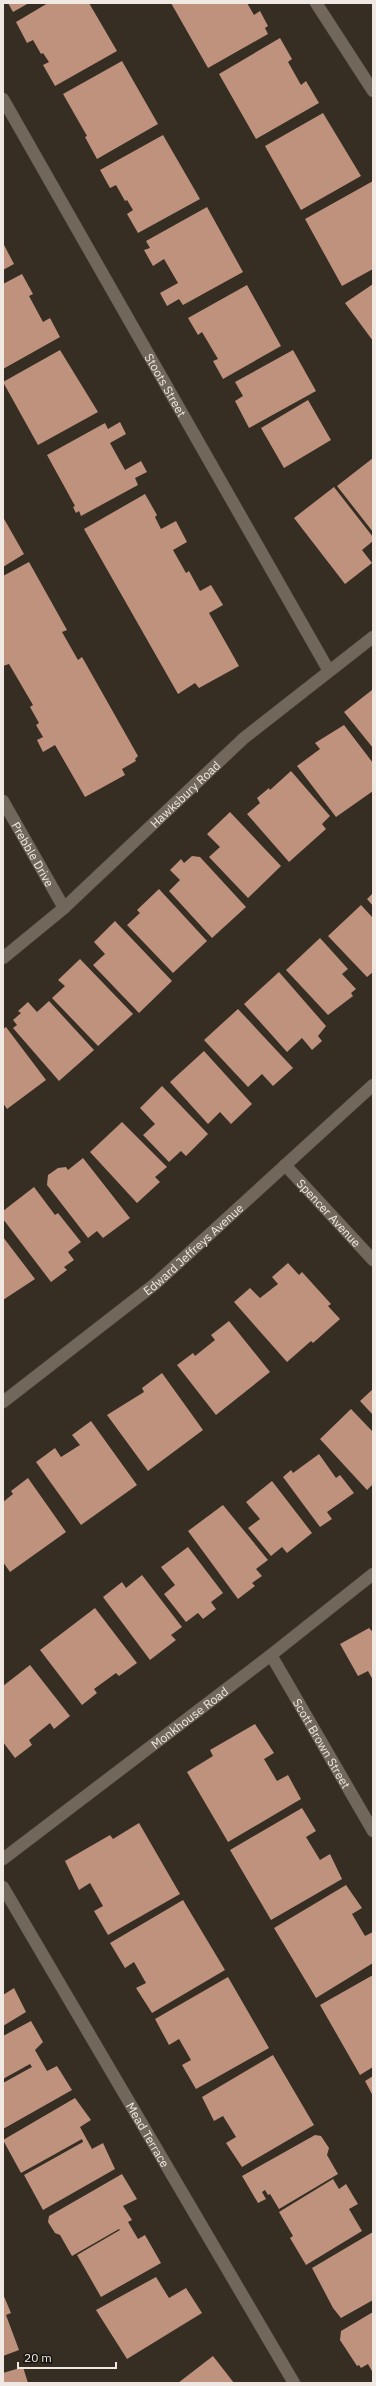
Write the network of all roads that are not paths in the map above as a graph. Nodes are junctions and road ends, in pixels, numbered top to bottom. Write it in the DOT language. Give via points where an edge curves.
graph roads {
  1 [pos="316,3"];
  2 [pos="373,91"];
  3 [pos="3,99"];
  4 [pos="373,637"];
  5 [pos="330,671"];
  6 [pos="3,801"];
  7 [pos="64,908"];
  8 [pos="3,958"];
  9 [pos="373,1085"];
  10 [pos="285,1165"];
  11 [pos="373,1260"];
  12 [pos="3,1402"];
  13 [pos="373,1574"];
  14 [pos="270,1655"];
  15 [pos="373,1831"];
  16 [pos="3,1858"];
  17 [pos="3,1887"];
  18 [pos="294,2383"];
  1 -- 2 [label="street"];
  3 -- 5 [label="street, Stoots Street"];
  4 -- 5 [label="street, Hawksbury Road"];
  5 -- 7 [label="street, Hawksbury Road" via="244,738"];
  6 -- 7 [label="street, Prebble Drive"];
  7 -- 8 [label="street, Hawksbury Road"];
  9 -- 10 [label="street, Edward Jeffreys Avenue"];
  10 -- 11 [label="street, Spencer Avenue"];
  10 -- 12 [label="street, Edward Jeffreys Avenue" via="156,1284"];
  13 -- 14 [label="street, Monkhouse Road"];
  14 -- 15 [label="street, Scott Brown Street"];
  14 -- 16 [label="street, Monkhouse Road"];
  17 -- 18 [label="street, Mead Terrace"];
}
